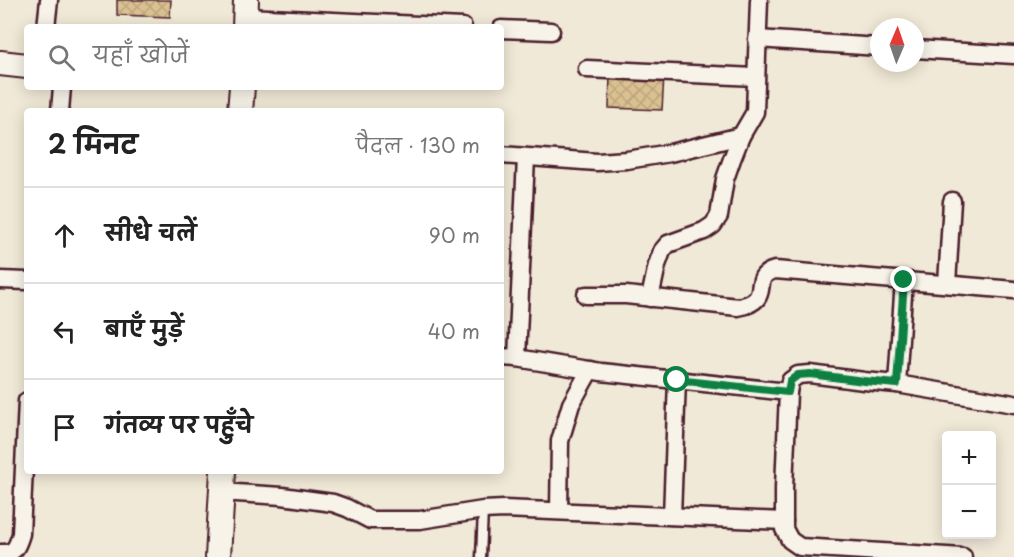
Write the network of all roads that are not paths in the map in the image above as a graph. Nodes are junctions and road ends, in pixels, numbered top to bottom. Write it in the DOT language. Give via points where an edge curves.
graph roads {
  1 [pos="48,0"];
  2 [pos="759,0"];
  3 [pos="245,15"];
  4 [pos="46,24"];
  5 [pos="408,24"];
  6 [pos="504,29"];
  7 [pos="551,31"];
  8 [pos="757,39"];
  9 [pos="870,46"];
  10 [pos="924,50"];
  11 [pos="1014,55"];
  12 [pos="0,63"];
  13 [pos="24,66"];
  14 [pos="587,69"];
  15 [pos="755,77"];
  16 [pos="62,90"];
  17 [pos="242,90"];
  18 [pos="60,108"];
  19 [pos="240,108"];
  20 [pos="741,136"];
  21 [pos="504,155"];
  22 [pos="526,157"];
  23 [pos="952,201"];
  24 [pos="0,280"];
  25 [pos="904,280"];
  26 [pos="24,281"];
  27 [pos="947,284"];
  28 [pos="1014,290"];
  29 [pos="586,295"];
  30 [pos="650,298"];
  31 [pos="509,357"];
  32 [pos="590,370"];
  33 [pos="677,380"];
  34 [pos="897,384"];
  35 [pos="788,392"];
  36 [pos="1014,404"];
  37 [pos="24,468"];
  38 [pos="222,482"];
  39 [pos="483,510"];
  40 [pos="559,511"];
  41 [pos="672,516"];
  42 [pos="784,521"];
  43 [pos="0,553"];
  44 [pos="218,557"];
  45 [pos="481,557"];
  46 [pos="963,557"];
  1 -- 4 [label="street"];
  2 -- 8 [label="street"];
  3 -- 5 [label="street"];
  6 -- 7 [label="street"];
  8 -- 9 [label="street"];
  8 -- 15 [label="street"];
  10 -- 11 [label="street"];
  12 -- 13 [label="street"];
  14 -- 15 [label="street"];
  15 -- 20 [label="street" via="754,112"];
  16 -- 18 [label="street"];
  17 -- 19 [label="street"];
  20 -- 22 [label="street" via="627,160"];
  20 -- 30 [label="street" via="725,180 719,216 704,231 668,244 662,251"];
  21 -- 22 [label="street"];
  22 -- 31 [label="street"];
  23 -- 27 [label="street"];
  24 -- 26 [label="street"];
  25 -- 27 [label="street"];
  25 -- 30 [label="street" via="775,270 761,278 759,296 747,305"];
  25 -- 34 [label="street"];
  27 -- 28 [label="street"];
  29 -- 30 [label="street"];
  31 -- 32 [label="street"];
  32 -- 33 [label="street"];
  32 -- 40 [label="street" via="571,404 560,441"];
  33 -- 35 [label="street"];
  33 -- 41 [label="street"];
  34 -- 35 [label="street" via="804,374 790,381"];
  34 -- 36 [label="street"];
  35 -- 42 [label="street"];
  37 -- 43 [label="street" via="21,534 14,551"];
  38 -- 39 [label="street" via="333,503 370,520 420,520"];
  38 -- 44 [label="street"];
  39 -- 40 [label="street"];
  39 -- 45 [label="lane"];
  40 -- 41 [label="street"];
  41 -- 42 [label="street"];
  42 -- 46 [label="street" via="790,540 800,547"];
}
